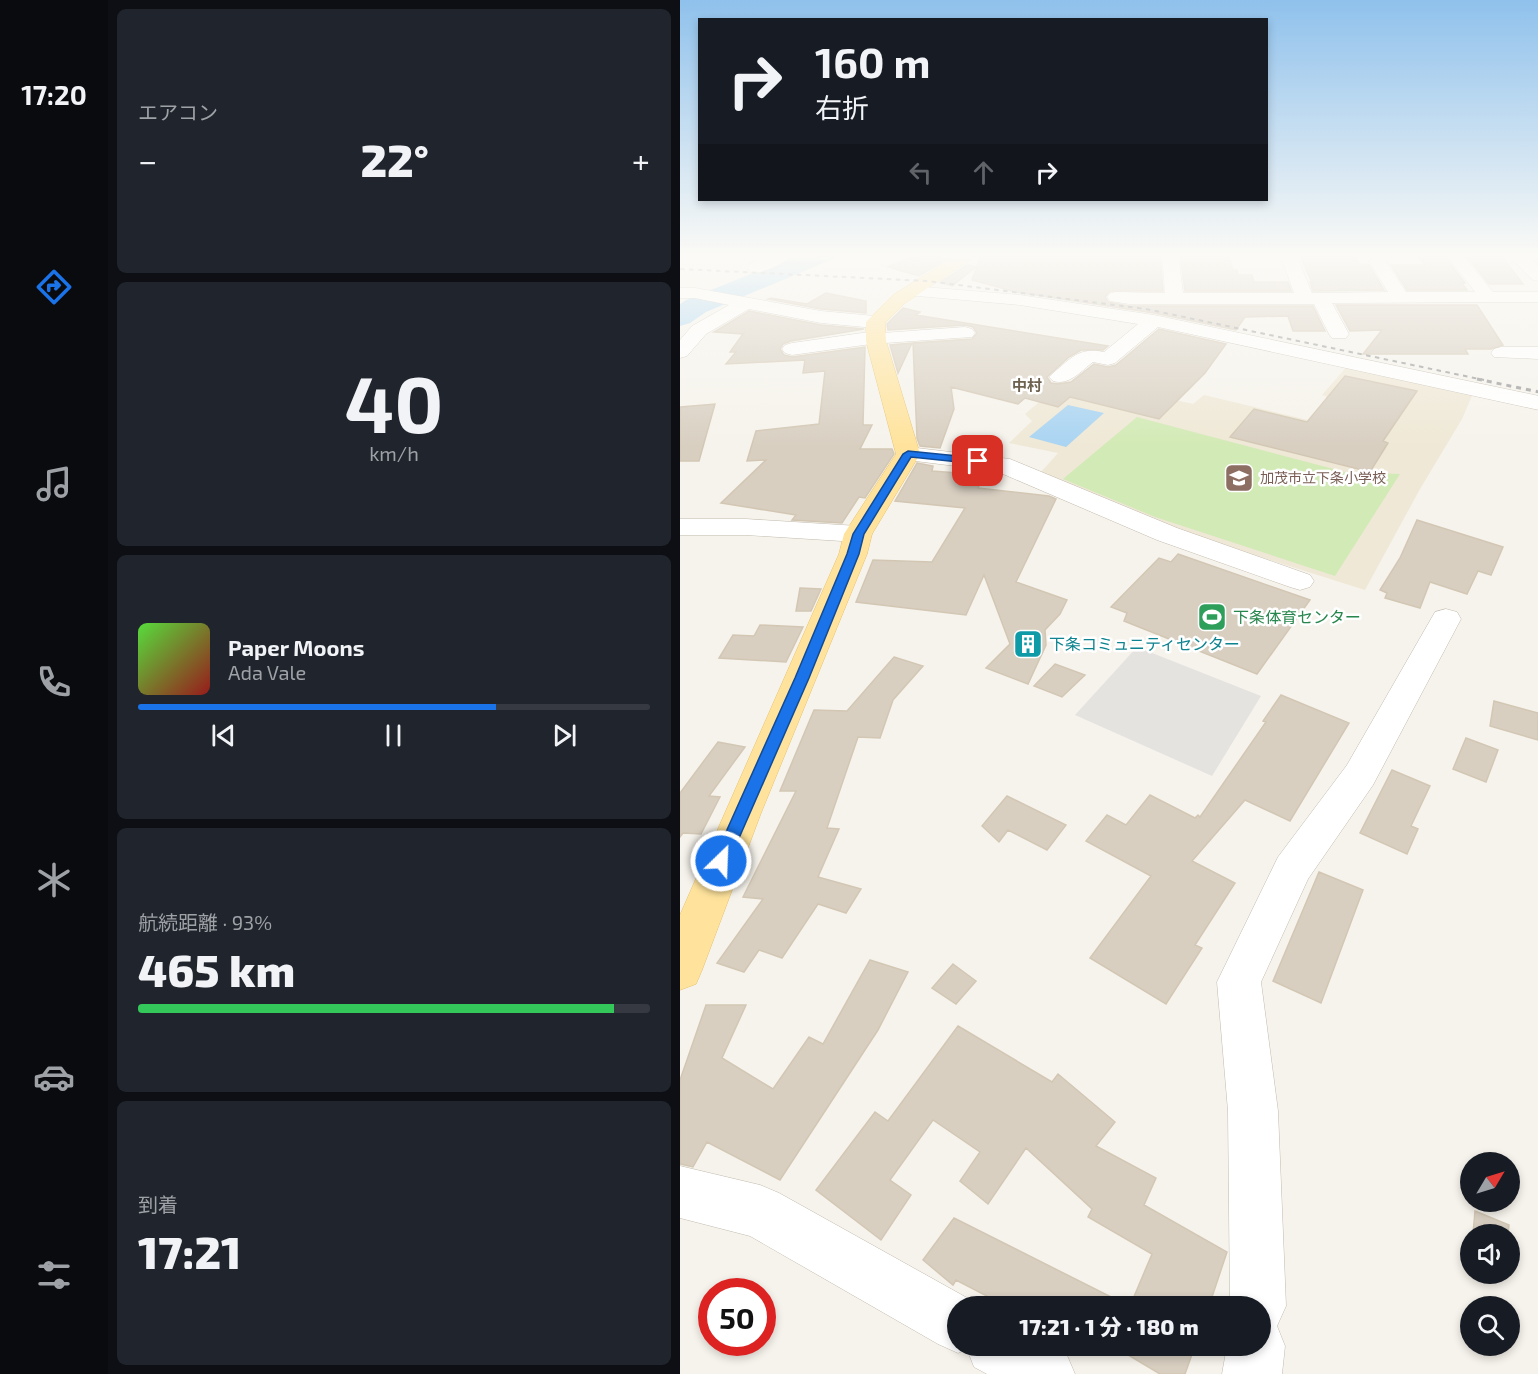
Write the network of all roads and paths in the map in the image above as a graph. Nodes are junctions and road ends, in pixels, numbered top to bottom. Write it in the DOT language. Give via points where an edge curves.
graph roads {
  1 [pos="720,318"];
  2 [pos="825,318"];
  3 [pos="883,318"];
  4 [pos="1136,318"];
  5 [pos="1327,318"];
  6 [pos="1154,321"];
  7 [pos="876,332"];
  8 [pos="965,333"];
  9 [pos="1339,334"];
  10 [pos="792,349"];
  11 [pos="680,352"];
  12 [pos="1501,353"];
  13 [pos="1538,353"];
  14 [pos="1060,377"];
  15 [pos="1538,403"];
  16 [pos="908,454"];
  17 [pos="680,527"];
  18 [pos="858,534"];
  19 [pos="1300,580"];
  20 [pos="1446,619"];
  21 [pos="680,970"];
  22 [pos="680,1192"];
  23 [pos="1258,1296"];
  24 [pos="947,1318"];
  25 [pos="1013,1356"];
  26 [pos="1255,1356"];
  27 [pos="1045,1374"];
  28 [pos="1252,1374"];
  1 -- 11 [label="street" via="699,330"];
  2 -- 7 [label="street"];
  3 -- 7 [label="main road"];
  4 -- 6 [label="street"];
  5 -- 9 [label="street"];
  6 -- 14 [label="street" via="1108,359 1089,355"];
  6 -- 15 [label="street"];
  7 -- 8 [label="street"];
  7 -- 10 [label="street"];
  7 -- 16 [label="main road"];
  12 -- 13 [label="street"];
  16 -- 18 [label="main road"];
  16 -- 19 [label="street" via="1001,464 1167,534"];
  17 -- 18 [label="street"];
  18 -- 21 [label="main road" via="802,678 712,882"];
  20 -- 23 [label="street" via="1360,775 1292,869 1239,982 1253,1111"];
  22 -- 24 [label="street" via="760,1212"];
  25 -- 27 [label="street"];
  26 -- 28 [label="street"];
}
